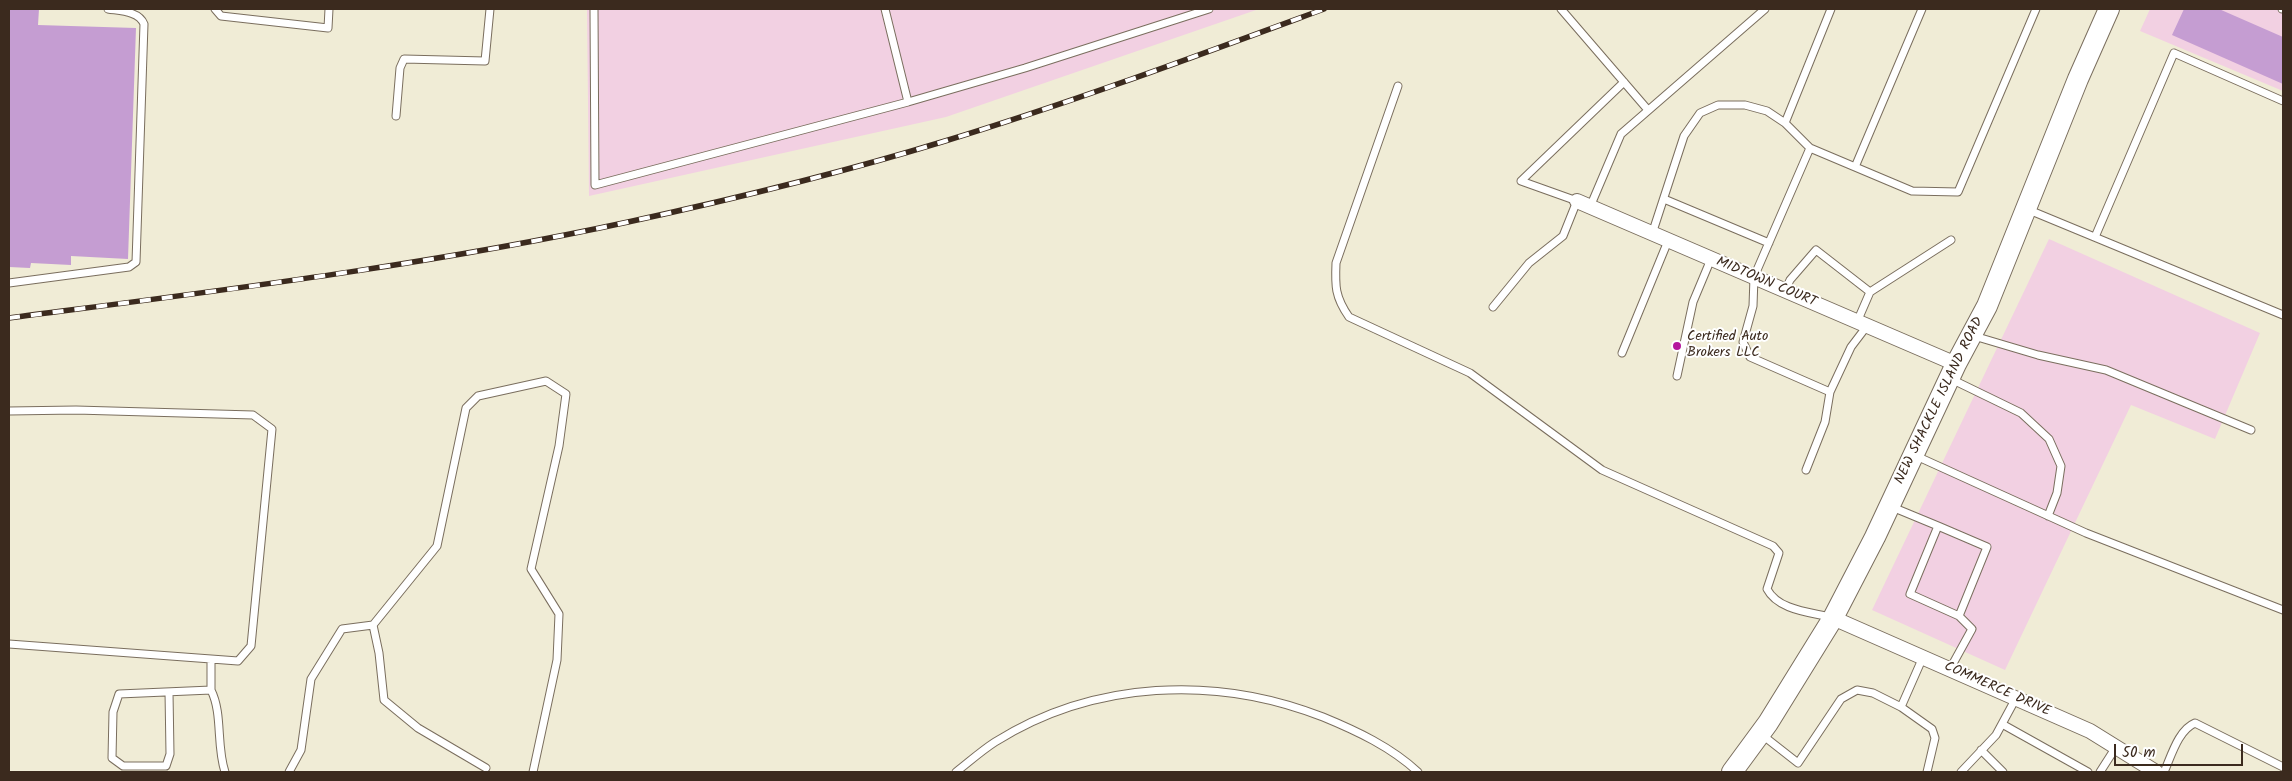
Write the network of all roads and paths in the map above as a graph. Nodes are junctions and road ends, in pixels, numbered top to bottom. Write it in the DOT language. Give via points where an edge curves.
graph roads {
  1 [pos="108,9"];
  2 [pos="215,9"];
  3 [pos="329,9"];
  4 [pos="490,9"];
  5 [pos="594,9"];
  6 [pos="885,9"];
  7 [pos="1209,9"];
  8 [pos="1560,9"];
  9 [pos="1764,9"];
  10 [pos="1831,9"];
  11 [pos="1922,9"];
  12 [pos="2036,9"];
  13 [pos="2109,9"];
  14 [pos="1624,82"];
  15 [pos="1398,86"];
  16 [pos="2283,101"];
  17 [pos="908,102"];
  18 [pos="1648,110"];
  19 [pos="396,116"];
  20 [pos="1785,123"];
  21 [pos="1810,148"];
  22 [pos="1855,167"];
  23 [pos="1664,199"];
  24 [pos="1577,202"];
  25 [pos="1590,208"];
  26 [pos="2026,208"];
  27 [pos="1652,234"];
  28 [pos="2095,237"];
  29 [pos="1951,240"];
  30 [pos="1668,241"];
  31 [pos="1769,243"];
  32 [pos="1711,259"];
  33 [pos="1754,278"];
  34 [pos="9,284"];
  35 [pos="1785,291"];
  36 [pos="1870,292"];
  37 [pos="1493,307"];
  38 [pos="2283,315"];
  39 [pos="1862,324"];
  40 [pos="1971,335"];
  41 [pos="1622,353"];
  42 [pos="1953,371"];
  43 [pos="1677,376"];
  44 [pos="1830,392"];
  45 [pos="9,411"];
  46 [pos="2250,430"];
  47 [pos="1914,455"];
  48 [pos="1806,470"];
  49 [pos="1890,506"];
  50 [pos="2048,516"];
  51 [pos="1938,526"];
  52 [pos="2283,608"];
  53 [pos="1959,616"];
  54 [pos="1833,618"];
  55 [pos="373,625"];
  56 [pos="9,644"];
  57 [pos="1923,657"];
  58 [pos="212,659"];
  59 [pos="1950,669"];
  60 [pos="211,690"];
  61 [pos="169,692"];
  62 [pos="2016,698"];
  63 [pos="1901,707"];
  64 [pos="2002,724"];
  65 [pos="1760,734"];
  66 [pos="2116,747"];
  67 [pos="1981,750"];
  68 [pos="486,768"];
  69 [pos="2283,768"];
  70 [pos="225,772"];
  71 [pos="289,772"];
  72 [pos="533,772"];
  73 [pos="956,772"];
  74 [pos="1418,772"];
  75 [pos="1732,772"];
  76 [pos="1927,772"];
  77 [pos="1962,772"];
  78 [pos="2003,772"];
  79 [pos="2088,772"];
  80 [pos="2100,772"];
  81 [pos="2156,772"];
  82 [pos="2164,772"];
  1 -- 34 [label="lane" via="137,15 144,24 136,262 129,267"];
  2 -- 3 [label="lane" via="221,16 328,28"];
  4 -- 19 [label="lane" via="485,61 404,59 400,68"];
  5 -- 17 [label="lane" via="595,185"];
  6 -- 17 [label="lane"];
  7 -- 17 [label="lane"];
  8 -- 14 [label="lane"];
  9 -- 18 [label="lane"];
  10 -- 20 [label="lane"];
  11 -- 22 [label="lane"];
  12 -- 22 [label="lane" via="1958,192 1912,191"];
  13 -- 26 [label="main road, NEW SHACKLE ISLAND ROAD"];
  14 -- 18 [label="lane"];
  14 -- 24 [label="lane" via="1522,181"];
  15 -- 54 [label="lane" via="1336,263 1339,303 1349,316 1470,374 1602,470 1773,546 1778,553 1767,590 1772,599"];
  16 -- 28 [label="lane" via="2174,53"];
  18 -- 25 [label="lane" via="1621,134"];
  20 -- 21 [label="lane"];
  20 -- 23 [label="lane" via="1767,111 1745,105 1718,104 1700,113 1684,136"];
  21 -- 22 [label="lane"];
  21 -- 31 [label="lane"];
  23 -- 27 [label="lane"];
  23 -- 31 [label="lane"];
  24 -- 25 [label="street, MIDTOWN COURT"];
  24 -- 37 [label="lane" via="1563,236 1529,263"];
  25 -- 27 [label="street, MIDTOWN COURT"];
  26 -- 28 [label="lane"];
  26 -- 40 [label="main road, NEW SHACKLE ISLAND ROAD" via="1987,306"];
  27 -- 30 [label="street, MIDTOWN COURT"];
  28 -- 38 [label="lane"];
  29 -- 36 [label="lane"];
  30 -- 32 [label="street, MIDTOWN COURT"];
  30 -- 41 [label="lane"];
  31 -- 33 [label="lane"];
  32 -- 33 [label="street, MIDTOWN COURT"];
  32 -- 43 [label="lane" via="1693,302"];
  33 -- 35 [label="street, MIDTOWN COURT"];
  33 -- 44 [label="lane" via="1753,306 1743,342 1750,357"];
  35 -- 36 [label="lane" via="1790,280 1816,250"];
  35 -- 39 [label="street, MIDTOWN COURT"];
  36 -- 39 [label="lane"];
  39 -- 42 [label="street, MIDTOWN COURT"];
  39 -- 44 [label="lane"];
  40 -- 42 [label="main road, NEW SHACKLE ISLAND ROAD"];
  40 -- 46 [label="lane" via="2038,355 2106,370"];
  42 -- 47 [label="main road, NEW SHACKLE ISLAND ROAD"];
  42 -- 50 [label="lane" via="2021,413 2049,438 2061,466 2057,493"];
  44 -- 48 [label="lane" via="1825,422"];
  45 -- 58 [label="lane" via="253,415 272,429 251,646 238,661"];
  47 -- 49 [label="main road, NEW SHACKLE ISLAND ROAD"];
  47 -- 50 [label="lane"];
  49 -- 51 [label="lane"];
  49 -- 54 [label="main road, NEW SHACKLE ISLAND ROAD"];
  50 -- 52 [label="lane"];
  51 -- 53 [label="lane" via="1910,594"];
  51 -- 53 [label="lane" via="1988,548"];
  53 -- 59 [label="lane" via="1972,630"];
  54 -- 57 [label="street, COMMERCE DRIVE"];
  54 -- 65 [label="main road, NEW SHACKLE ISLAND ROAD"];
  55 -- 68 [label="lane" via="384,700 418,728"];
  55 -- 71 [label="lane" via="342,629 311,679 301,750"];
  55 -- 72 [label="lane" via="437,546 466,408 478,396 546,381 566,394 559,446 531,569 558,614 558,660"];
  56 -- 58 [label="lane"];
  57 -- 59 [label="street, COMMERCE DRIVE"];
  57 -- 63 [label="lane"];
  58 -- 60 [label="lane"];
  59 -- 62 [label="street, COMMERCE DRIVE"];
  60 -- 61 [label="lane"];
  60 -- 70 [label="lane" via="217,701 220,756"];
  61 -- 61 [label="lane" via="119,694 114,712 112,758 123,766 166,766 170,754"];
  62 -- 64 [label="lane"];
  62 -- 66 [label="street, COMMERCE DRIVE" via="2090,731"];
  63 -- 65 [label="lane" via="1873,693 1857,690 1840,699 1798,763"];
  63 -- 76 [label="lane" via="1932,729 1935,738"];
  64 -- 67 [label="lane"];
  64 -- 79 [label="lane"];
  65 -- 75 [label="main road, NEW SHACKLE ISLAND ROAD"];
  66 -- 80 [label="lane"];
  66 -- 81 [label="street, COMMERCE DRIVE"];
  67 -- 77 [label="lane"];
  67 -- 78 [label="lane"];
  69 -- 82 [label="lane" via="2195,723 2188,726 2181,736"];
  73 -- 74 [label="lane" via="995,742 1039,719 1074,706 1118,695 1164,689 1210,689 1260,697 1346,726 1384,746"];
}
